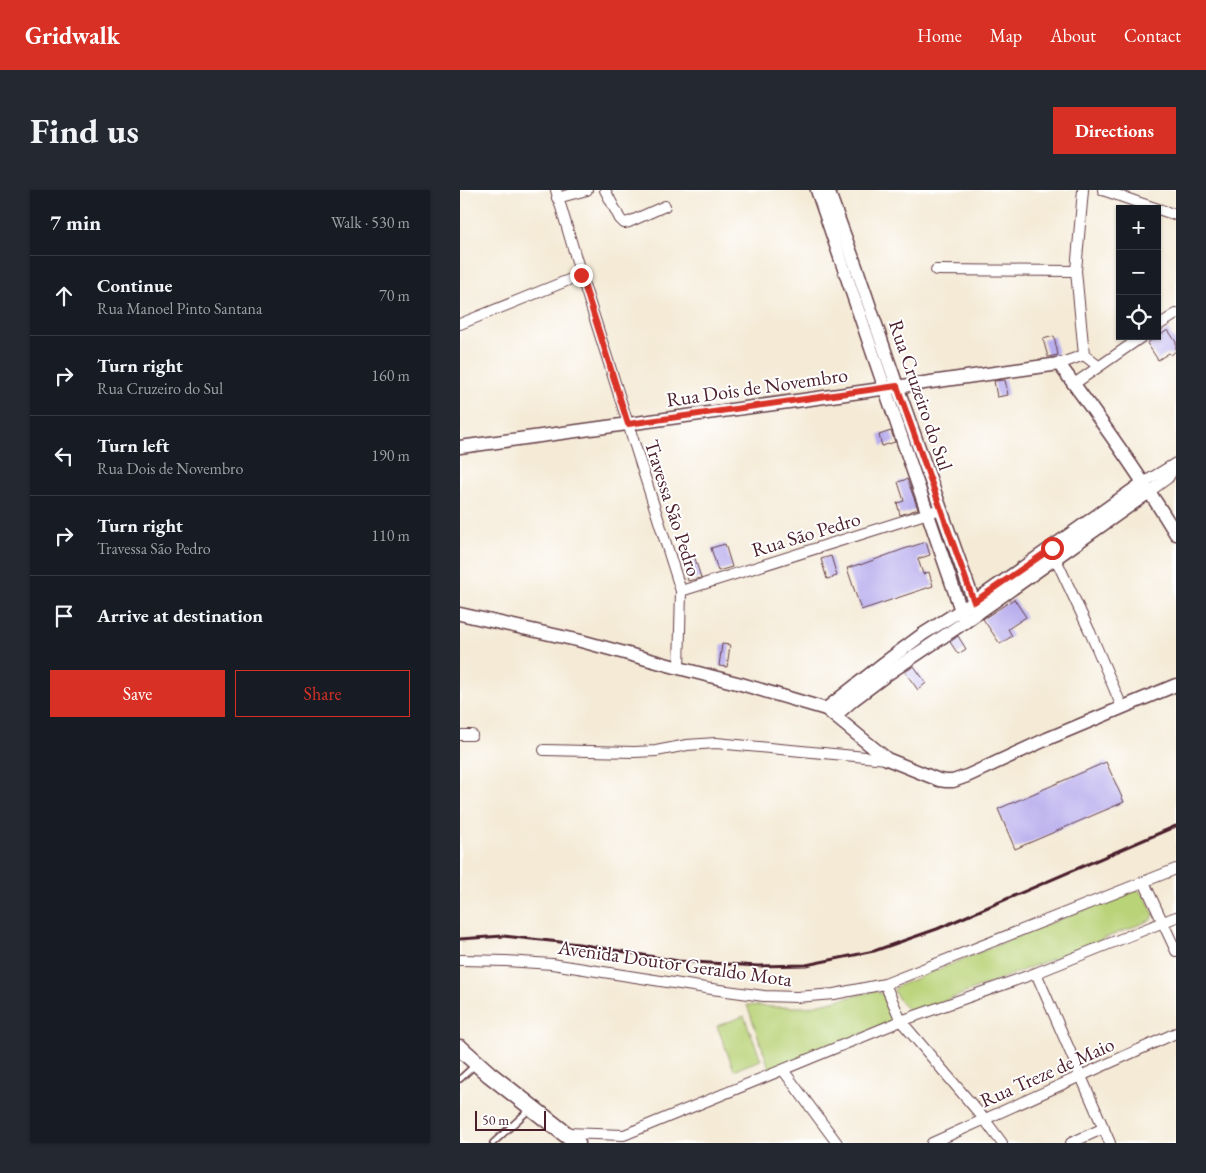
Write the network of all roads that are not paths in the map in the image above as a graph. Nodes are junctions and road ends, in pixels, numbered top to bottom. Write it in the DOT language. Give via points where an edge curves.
graph roads {
  1 [pos="587,190"];
  2 [pos="606,190"];
  3 [pos="817,190"];
  4 [pos="828,190"];
  5 [pos="1083,190"];
  6 [pos="1103,190"];
  7 [pos="556,194"];
  8 [pos="665,206"];
  9 [pos="1176,214"];
  10 [pos="936,270"];
  11 [pos="1076,271"];
  12 [pos="581,275"];
  13 [pos="856,285"];
  14 [pos="1176,314"];
  15 [pos="1161,323"];
  16 [pos="460,324"];
  17 [pos="1137,340"];
  18 [pos="1084,355"];
  19 [pos="1058,364"];
  20 [pos="1098,366"];
  21 [pos="1074,384"];
  22 [pos="891,387"];
  23 [pos="628,424"];
  24 [pos="460,447"];
  25 [pos="1176,464"];
  26 [pos="1146,488"];
  27 [pos="941,509"];
  28 [pos="928,514"];
  29 [pos="1176,534"];
  30 [pos="1054,553"];
  31 [pos="681,591"];
  32 [pos="976,608"];
  33 [pos="460,614"];
  34 [pos="964,616"];
  35 [pos="679,668"];
  36 [pos="1176,685"];
  37 [pos="1122,707"];
  38 [pos="830,712"];
  39 [pos="460,735"];
  40 [pos="472,735"];
  41 [pos="544,750"];
  42 [pos="887,759"];
  43 [pos="1176,869"];
  44 [pos="1144,882"];
  45 [pos="1176,917"];
  46 [pos="1162,922"];
  47 [pos="1176,951"];
  48 [pos="460,960"];
  49 [pos="1036,973"];
  50 [pos="884,984"];
  51 [pos="901,1022"];
  52 [pos="1176,1033"];
  53 [pos="460,1048"];
  54 [pos="476,1063"];
  55 [pos="783,1070"];
  56 [pos="1082,1076"];
  57 [pos="460,1079"];
  58 [pos="532,1108"];
  59 [pos="985,1120"];
  60 [pos="1104,1128"];
  61 [pos="571,1138"];
  62 [pos="623,1139"];
  63 [pos="493,1143"];
  64 [pos="837,1143"];
  65 [pos="932,1143"];
  66 [pos="1002,1143"];
  67 [pos="1071,1143"];
  68 [pos="1110,1143"];
  1 -- 7 [label="street"];
  2 -- 8 [label="street" via="624,222"];
  3 -- 13 [label="street, Rua Cruzeiro do Sul"];
  4 -- 13 [label="street, Rua Cruzeiro do Sul"];
  5 -- 11 [label="street"];
  6 -- 9 [label="street"];
  7 -- 12 [label="street, Travessa São Pedro"];
  10 -- 11 [label="street"];
  11 -- 18 [label="street"];
  12 -- 16 [label="street"];
  12 -- 23 [label="street, Travessa São Pedro"];
  13 -- 22 [label="street, Rua Cruzeiro do Sul"];
  14 -- 15 [label="street"];
  17 -- 20 [label="street"];
  18 -- 19 [label="street"];
  18 -- 20 [label="street"];
  19 -- 21 [label="street"];
  19 -- 22 [label="street, Rua Dois de Novembro"];
  20 -- 21 [label="street"];
  21 -- 26 [label="street"];
  22 -- 23 [label="street, Rua Dois de Novembro"];
  22 -- 27 [label="street, Rua Cruzeiro do Sul"];
  22 -- 28 [label="street, Rua Cruzeiro do Sul"];
  23 -- 24 [label="street, Rua Dois de Novembro"];
  23 -- 31 [label="street, Travessa São Pedro"];
  25 -- 26 [label="street"];
  26 -- 29 [label="street"];
  26 -- 30 [label="street"];
  27 -- 28 [label="street, Rua São Pedro"];
  27 -- 32 [label="street, Rua Cruzeiro do Sul"];
  28 -- 31 [label="street, Rua São Pedro"];
  28 -- 34 [label="street, Rua Cruzeiro do Sul"];
  30 -- 32 [label="street"];
  30 -- 37 [label="street"];
  31 -- 35 [label="street, Travessa São Pedro"];
  32 -- 34 [label="street"];
  33 -- 35 [label="street" via="581,641"];
  34 -- 38 [label="street" via="915,640"];
  35 -- 38 [label="street"];
  36 -- 37 [label="street"];
  37 -- 42 [label="street" via="952,781 939,780"];
  38 -- 42 [label="street"];
  39 -- 40 [label="street"];
  41 -- 42 [label="street" via="634,752 716,743"];
  43 -- 44 [label="street, Avenida Doutor Geraldo Mota"];
  44 -- 46 [label="street"];
  44 -- 50 [label="street, Avenida Doutor Geraldo Mota"];
  45 -- 46 [label="street"];
  46 -- 47 [label="street"];
  46 -- 49 [label="street"];
  48 -- 50 [label="street, Avenida Doutor Geraldo Mota" via="552,964 772,996 834,994"];
  49 -- 51 [label="street"];
  49 -- 56 [label="street"];
  50 -- 51 [label="street"];
  51 -- 55 [label="street"];
  51 -- 59 [label="street"];
  52 -- 56 [label="street, Rua Treze de Maio"];
  53 -- 54 [label="main road"];
  54 -- 57 [label="lane"];
  54 -- 58 [label="main road"];
  55 -- 62 [label="street"];
  55 -- 64 [label="street"];
  56 -- 59 [label="street, Rua Treze de Maio"];
  56 -- 60 [label="street"];
  58 -- 61 [label="main road"];
  58 -- 63 [label="lane"];
  59 -- 65 [label="street, Rua Treze de Maio"];
  59 -- 66 [label="street"];
  60 -- 67 [label="street"];
  60 -- 68 [label="street"];
  61 -- 62 [label="street"];
}
